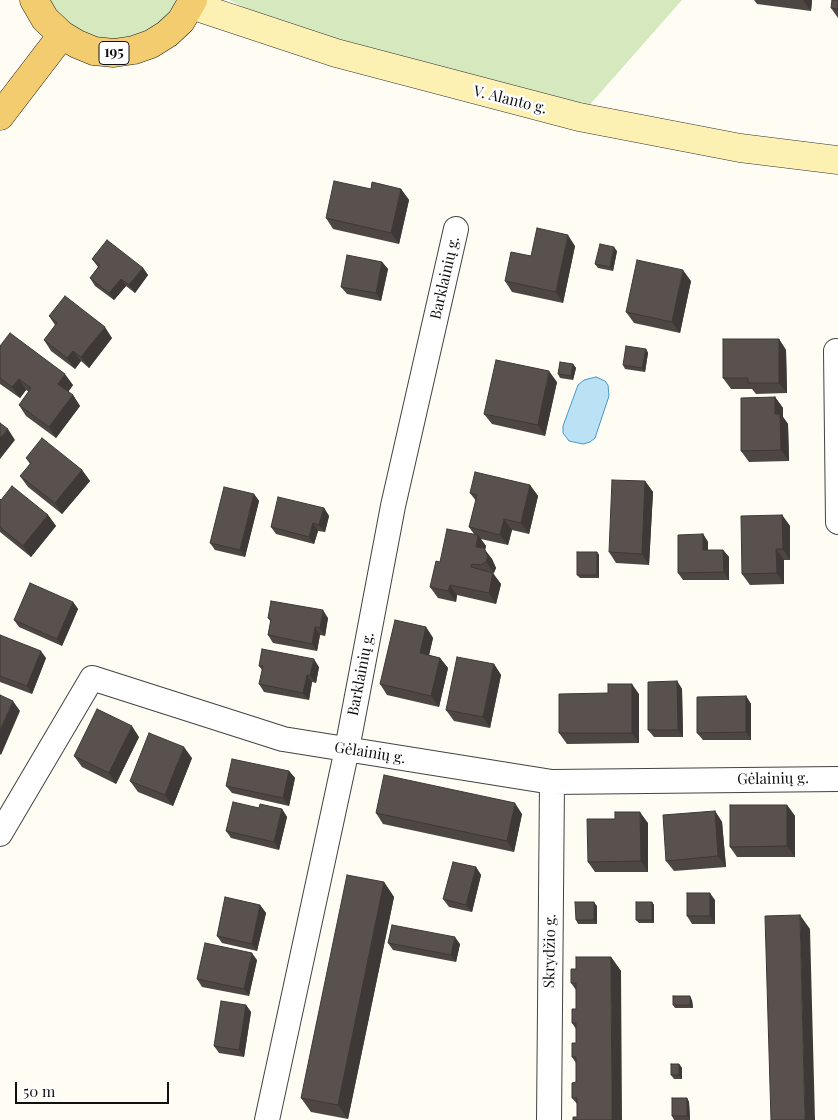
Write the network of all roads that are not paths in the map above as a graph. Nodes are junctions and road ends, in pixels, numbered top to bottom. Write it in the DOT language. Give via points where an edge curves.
graph roads {
  1 [pos="34,0"];
  2 [pos="192,3"];
  3 [pos="62,35"];
  4 [pos="0,116"];
  5 [pos="838,160"];
  6 [pos="456,229"];
  7 [pos="836,351"];
  8 [pos="838,522"];
  9 [pos="347,749"];
  10 [pos="838,779"];
  11 [pos="552,782"];
  12 [pos="0,834"];
  13 [pos="267,1120"];
  14 [pos="548,1120"];
  1 -- 3 [label="main road, 195" via="45,19"];
  2 -- 3 [label="main road, 195" via="181,21 167,34 134,50 94,51"];
  2 -- 5 [label="main road, V. Alanto g." via="336,53 579,117 740,148"];
  3 -- 4 [label="main road"];
  6 -- 9 [label="street, Barklainių g." via="393,506"];
  7 -- 8 [label="street"];
  9 -- 11 [label="street, Gėlainių g."];
  9 -- 12 [label="street, Gėlainių g." via="283,738 92,678"];
  9 -- 13 [label="street, Barklainių g."];
  10 -- 11 [label="street, Gėlainių g."];
  11 -- 14 [label="street, Skrydžio g."];
}
